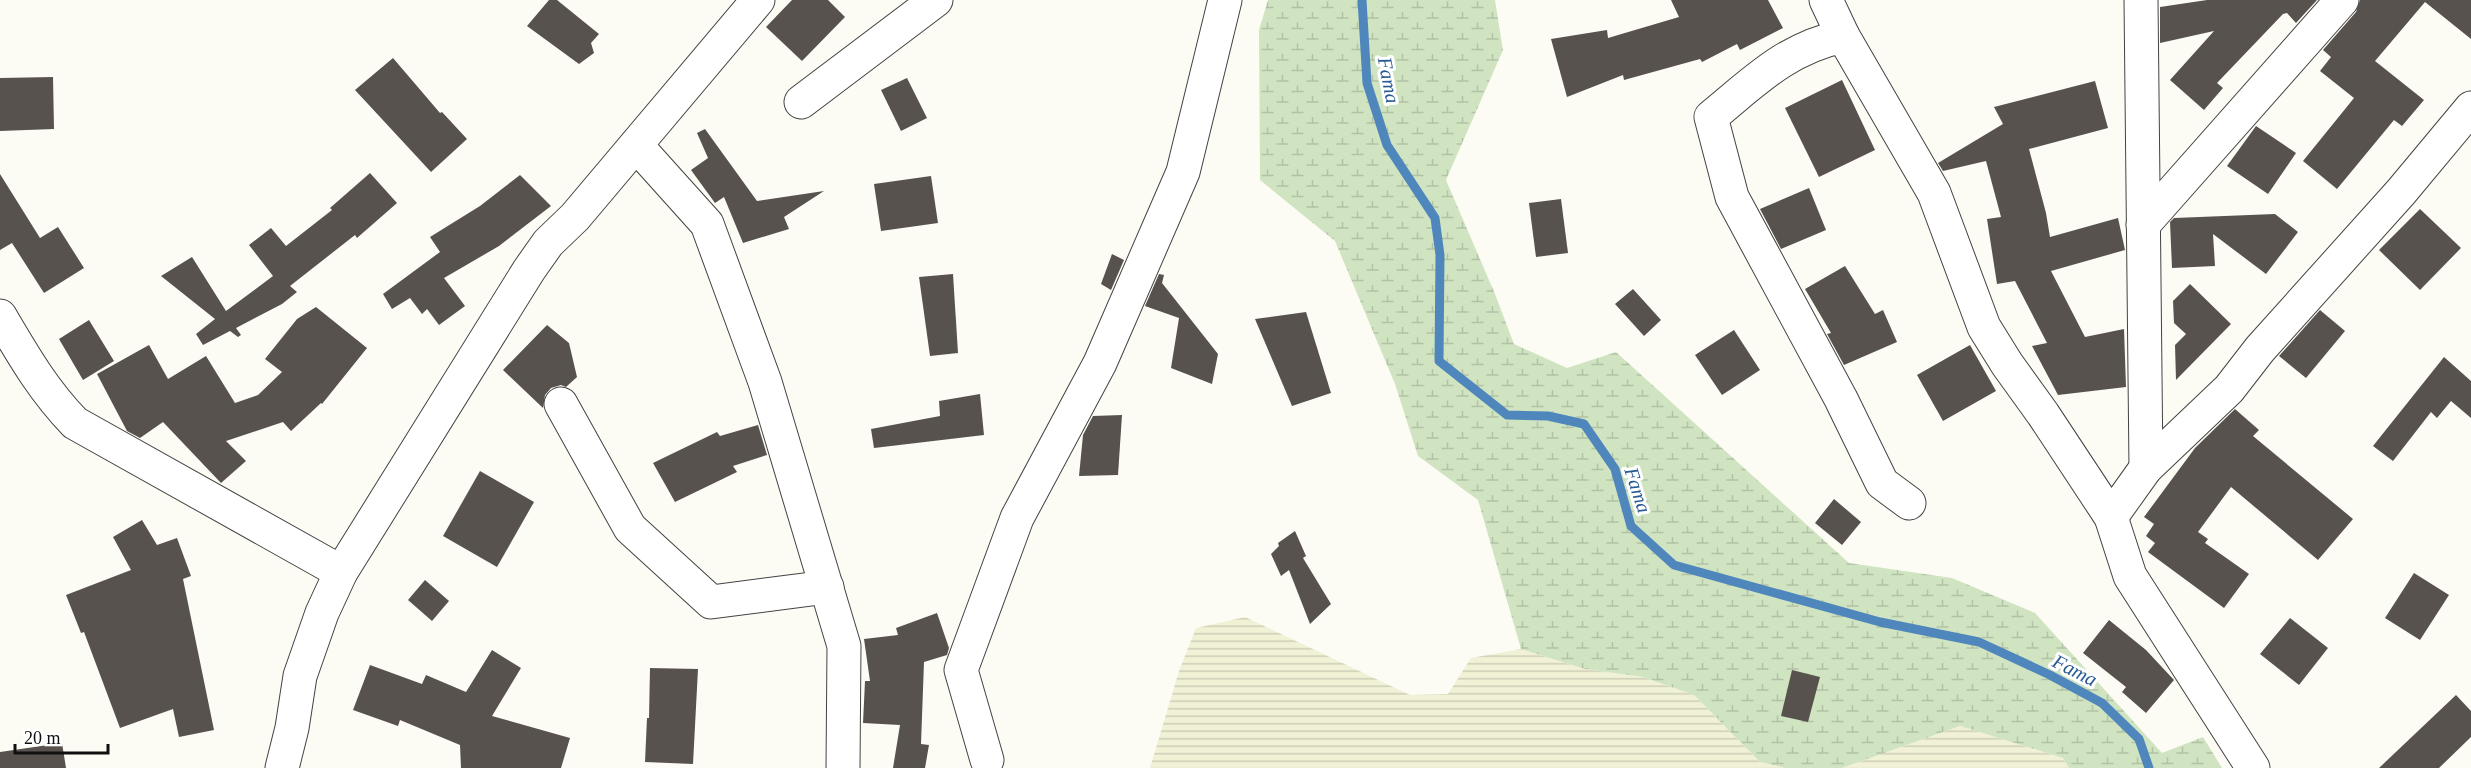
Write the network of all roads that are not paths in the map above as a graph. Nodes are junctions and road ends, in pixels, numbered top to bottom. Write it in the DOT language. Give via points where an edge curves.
graph roads {
  1 [pos="758,0"];
  2 [pos="936,0"];
  3 [pos="1225,0"];
  4 [pos="1826,0"];
  5 [pos="2140,0"];
  6 [pos="2342,0"];
  7 [pos="1843,36"];
  8 [pos="801,102"];
  9 [pos="2471,108"];
  10 [pos="636,145"];
  11 [pos="2143,225"];
  12 [pos="0,316"];
  13 [pos="561,404"];
  14 [pos="2146,468"];
  15 [pos="1909,503"];
  16 [pos="2111,517"];
  17 [pos="341,572"];
  18 [pos="827,587"];
  19 [pos="987,760"];
  20 [pos="282,768"];
  21 [pos="843,768"];
  22 [pos="2253,768"];
  1 -- 10 [label="street"];
  2 -- 8 [label="street"];
  3 -- 19 [label="street" via="1183,172 1100,363 1017,518 961,670"];
  4 -- 7 [label="street"];
  5 -- 11 [label="street"];
  6 -- 11 [label="street"];
  7 -- 15 [label="street" via="1816,42 1776,63 1711,117 1732,197 1882,483"];
  7 -- 16 [label="street" via="1934,193 1984,327"];
  9 -- 14 [label="street" via="2229,389"];
  10 -- 17 [label="street" via="548,243 529,270"];
  10 -- 18 [label="street" via="707,224 765,382"];
  11 -- 14 [label="street"];
  12 -- 17 [label="street" via="52,399 75,423"];
  13 -- 18 [label="street" via="630,528 711,602"];
  14 -- 16 [label="street"];
  16 -- 22 [label="street" via="2130,576"];
  17 -- 20 [label="street" via="300,676"];
  18 -- 21 [label="street" via="844,646"];
}
